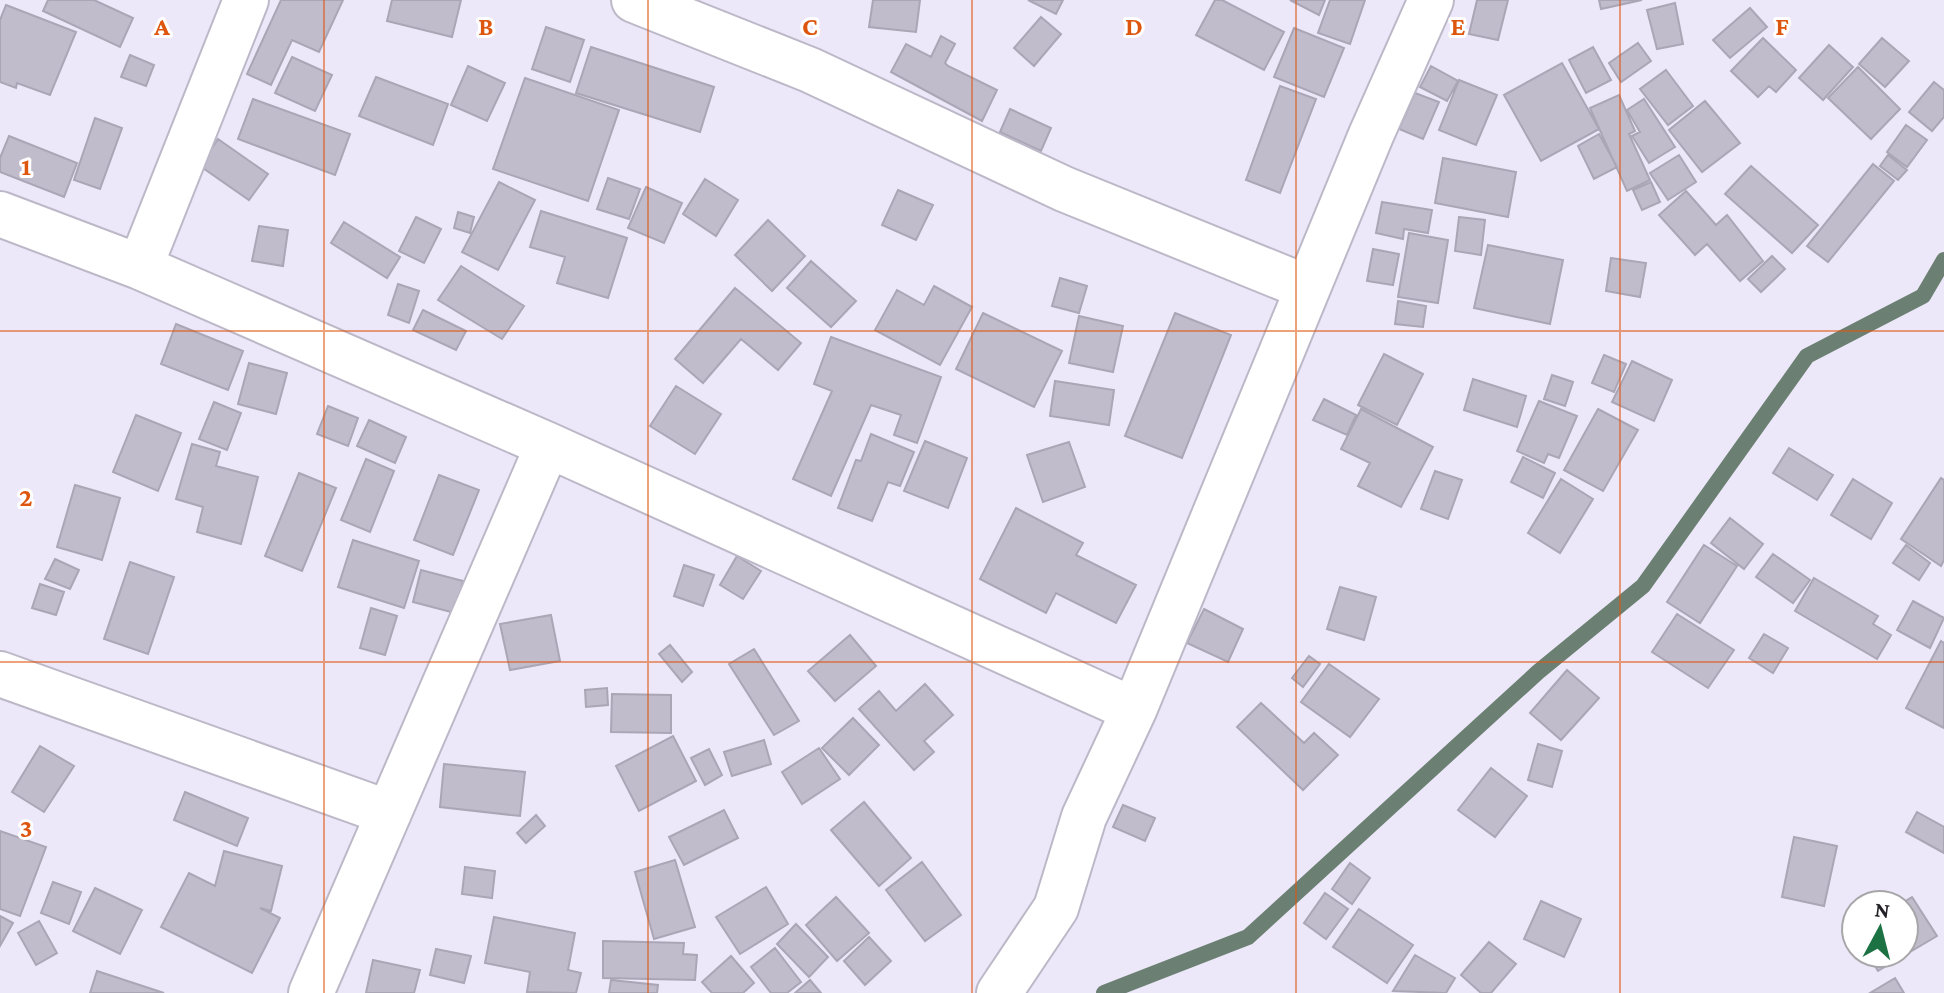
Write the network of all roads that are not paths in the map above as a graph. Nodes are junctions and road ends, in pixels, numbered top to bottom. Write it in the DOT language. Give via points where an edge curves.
graph roads {
  1 [pos="246,0"];
  2 [pos="634,0"];
  3 [pos="1431,0"];
  4 [pos="0,214"];
  5 [pos="140,267"];
  6 [pos="1308,288"];
  7 [pos="548,445"];
  8 [pos="0,674"];
  9 [pos="1134,710"];
  10 [pos="389,813"];
  11 [pos="311,993"];
  12 [pos="999,993"];
  1 -- 5 [label="street"];
  2 -- 6 [label="street" via="810,70 1064,189"];
  3 -- 6 [label="street"];
  4 -- 5 [label="street"];
  5 -- 7 [label="street"];
  6 -- 9 [label="street"];
  7 -- 9 [label="street"];
  7 -- 10 [label="street"];
  8 -- 10 [label="street"];
  9 -- 12 [label="street" via="1084,817 1056,908"];
  10 -- 11 [label="street"];
}
